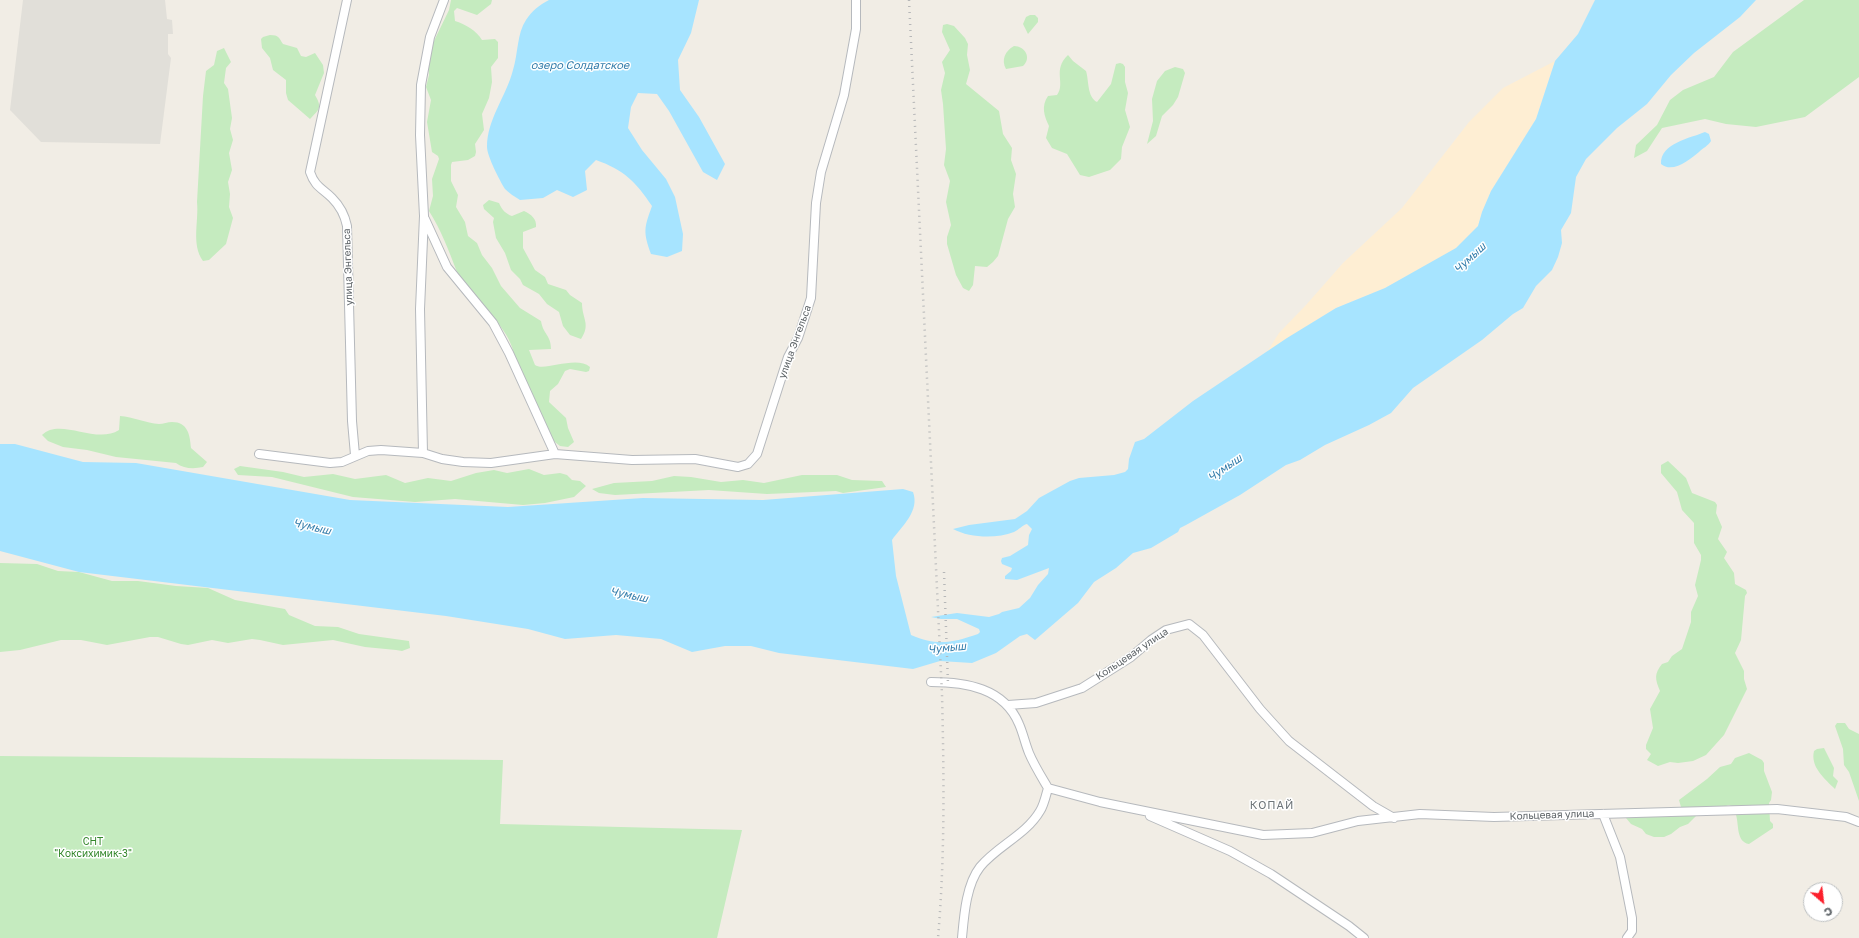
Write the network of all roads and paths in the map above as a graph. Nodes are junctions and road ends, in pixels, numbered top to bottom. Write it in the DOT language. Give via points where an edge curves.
graph roads {
  1 [pos="347,0"];
  2 [pos="444,0"];
  3 [pos="856,0"];
  4 [pos="424,216"];
  5 [pos="423,453"];
  6 [pos="259,454"];
  7 [pos="555,454"];
  8 [pos="355,455"];
  9 [pos="931,682"];
  10 [pos="1008,705"];
  11 [pos="1048,788"];
  12 [pos="1136,810"];
  13 [pos="1603,814"];
  14 [pos="1394,818"];
  15 [pos="1859,822"];
  16 [pos="962,938"];
  17 [pos="1364,938"];
  18 [pos="1627,938"];
  1 -- 8 [label="street, улица Энгельса" via="310,172 317,186 333,199 341,210 347,226"];
  2 -- 4 [label="street" via="430,37 421,85 420,135"];
  3 -- 7 [label="street, улица Энгельса" via="856,29 844,95 821,172 816,203 811,298 754,459 738,467 695,459 632,460"];
  4 -- 5 [label="street" via="420,309"];
  4 -- 7 [label="street" via="447,267 496,329"];
  5 -- 7 [label="street, улица Энгельса" via="442,459 491,463"];
  5 -- 8 [label="street, улица Энгельса" via="368,451"];
  6 -- 8 [label="street, улица Энгельса" via="330,464 342,462"];
  9 -- 10 [label="street" via="971,685 996,695"];
  10 -- 11 [label="street" via="1019,723 1029,752"];
  10 -- 14 [label="street, Кольцевая улица" via="1036,703 1082,688 1166,630 1189,624 1203,636 1260,709 1289,741 1373,806"];
  11 -- 12 [label="street, Кольцевая улица"];
  11 -- 16 [label="street" via="1041,810 1028,827 980,868 970,889"];
  12 -- 14 [label="street, Кольцевая улица" via="1263,835 1312,833 1358,821"];
  12 -- 17 [label="street, Кольцевая улица" via="1230,851 1271,874"];
  13 -- 14 [label="street, Кольцевая улица" via="1494,817 1420,814"];
  13 -- 15 [label="street" via="1777,808 1846,817"];
  13 -- 18 [label="street, Кольцевая улица" via="1620,857 1632,918 1632,931"];
}
